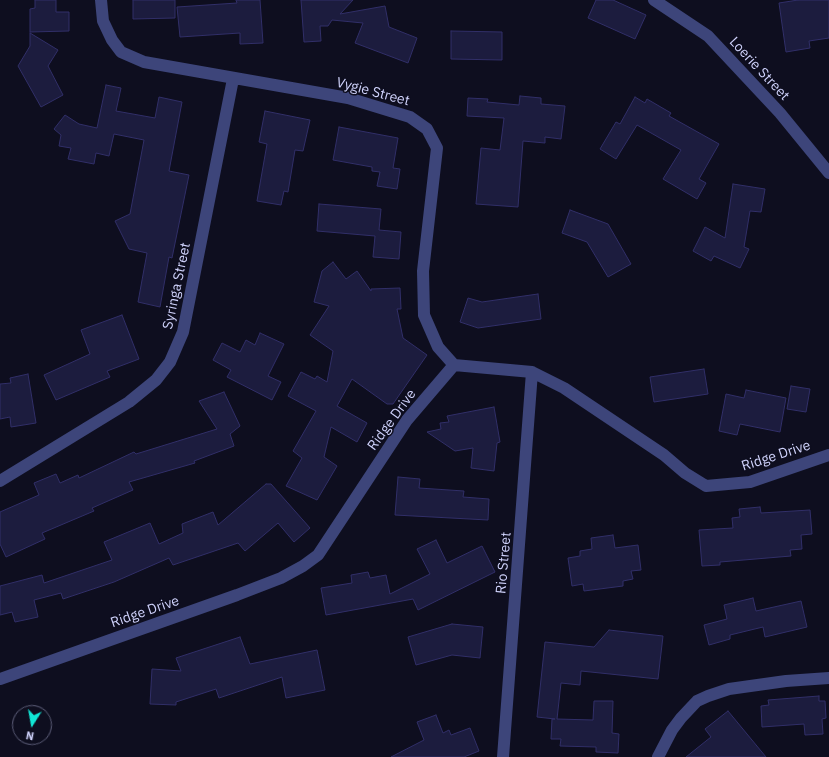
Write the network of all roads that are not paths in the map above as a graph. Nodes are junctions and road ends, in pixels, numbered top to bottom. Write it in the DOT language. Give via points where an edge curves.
graph roads {
  1 [pos="101,0"];
  2 [pos="654,0"];
  3 [pos="233,79"];
  4 [pos="829,173"];
  5 [pos="454,366"];
  6 [pos="532,372"];
  7 [pos="829,455"];
  8 [pos="0,481"];
  9 [pos="829,678"];
  10 [pos="0,679"];
  11 [pos="503,757"];
  12 [pos="658,757"];
  1 -- 3 [label="street, Vygie Street" via="103,21 121,52 144,62"];
  2 -- 4 [label="street, Loerie Street" via="708,36 780,113"];
  3 -- 5 [label="street, Vygie Street" via="348,98 410,117 427,129 437,148 423,271 424,315 438,347"];
  3 -- 8 [label="street, Syringa Street" via="184,332 170,362 156,380 130,402"];
  5 -- 6 [label="street, Ridge Drive"];
  5 -- 10 [label="street, Ridge Drive" via="407,420 318,555 304,566 237,595"];
  6 -- 7 [label="street, Ridge Drive" via="564,388 706,486 750,482"];
  6 -- 11 [label="street, Rio Street"];
  9 -- 12 [label="street" via="728,689 697,701 672,730"];
}
